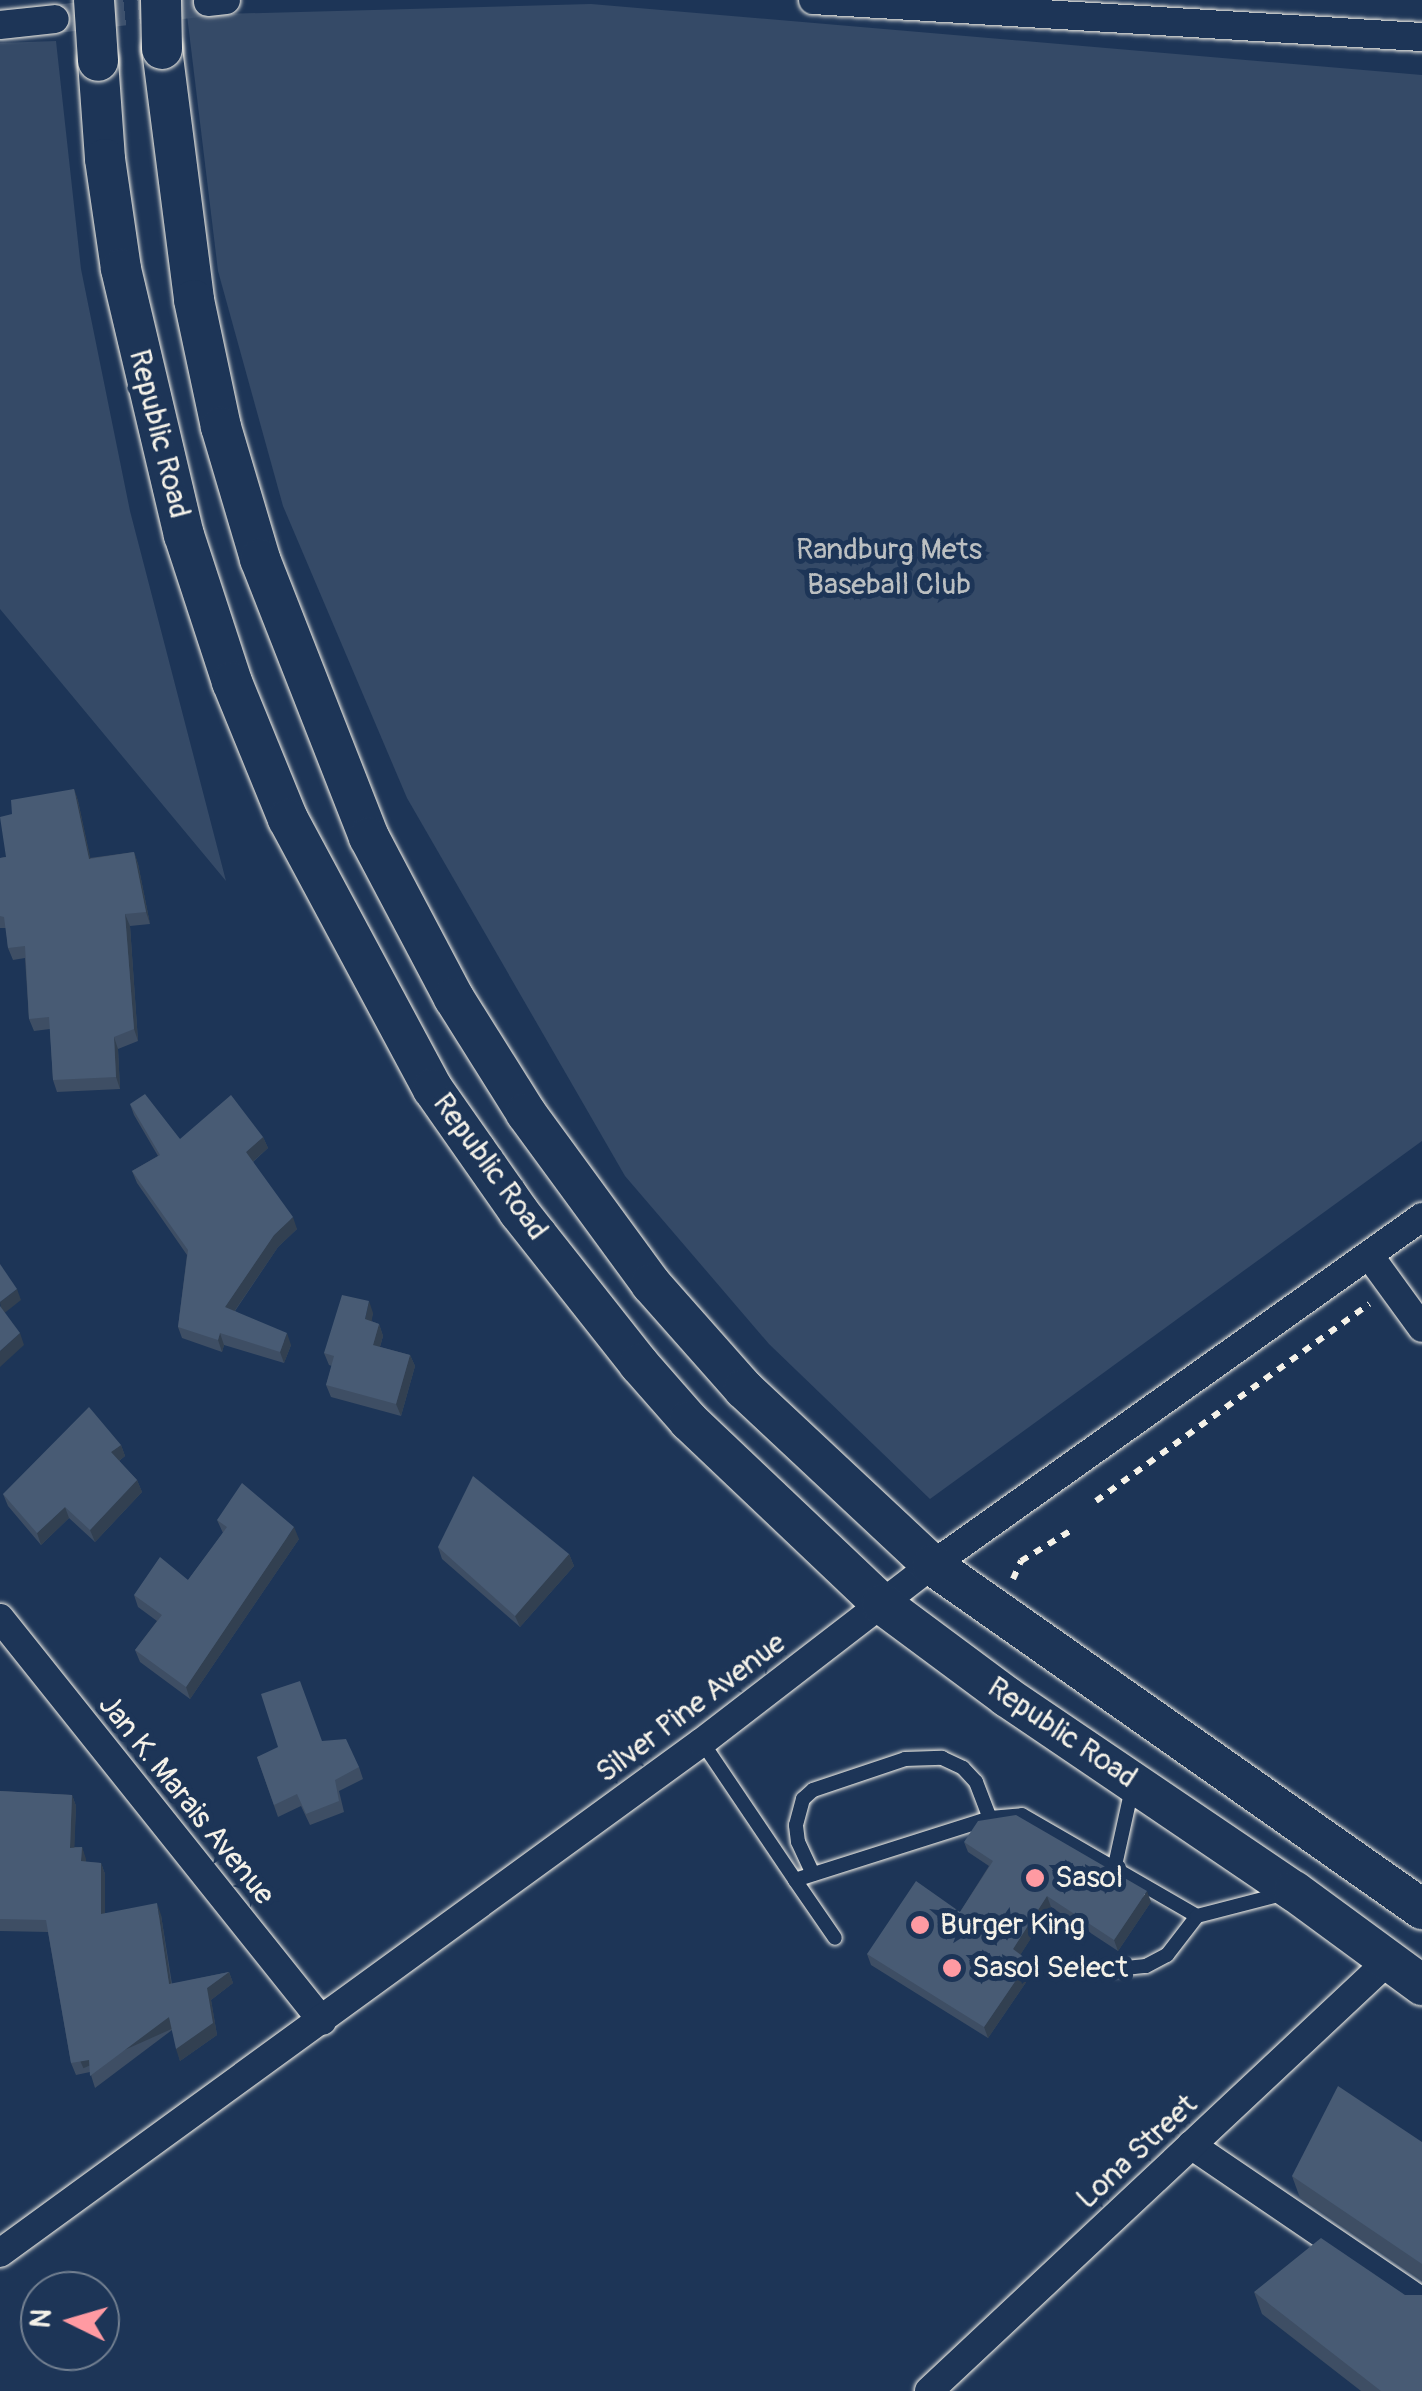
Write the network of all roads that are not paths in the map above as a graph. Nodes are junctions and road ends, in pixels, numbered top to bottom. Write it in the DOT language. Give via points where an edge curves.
graph roads {
  1 [pos="94,0"];
  2 [pos="161,0"];
  3 [pos="812,0"];
  4 [pos="885,4"];
  5 [pos="55,19"];
  6 [pos="0,25"];
  7 [pos="1422,37"];
  8 [pos="1422,1217"];
  9 [pos="1369,1256"];
  10 [pos="1422,1328"];
  11 [pos="932,1565"];
  12 [pos="882,1604"];
  13 [pos="0,1618"];
  14 [pos="702,1742"];
  15 [pos="1133,1781"];
  16 [pos="990,1818"];
  17 [pos="1114,1870"];
  18 [pos="813,1874"];
  19 [pos="794,1880"];
  20 [pos="1294,1890"];
  21 [pos="1422,1909"];
  22 [pos="1198,1916"];
  23 [pos="835,1938"];
  24 [pos="1389,1960"];
  25 [pos="1116,1969"];
  26 [pos="1422,1985"];
  27 [pos="322,2021"];
  28 [pos="1191,2146"];
  29 [pos="0,2253"];
  30 [pos="1422,2302"];
  31 [pos="929,2391"];
  1 -- 12 [label="main road, Republic Road, bridge" via="120,268 152,410 232,682 288,820 434,1089 519,1212 690,1421"];
  2 -- 11 [label="main road, Republic Road, bridge" via="194,300 220,426 289,642 377,853 505,1080 650,1284 744,1389"];
  3 -- 4 [label="street"];
  4 -- 7 [label="street"];
  5 -- 6 [label="street"];
  8 -- 9 [label="street, Silver Pine Avenue"];
  9 -- 10 [label="street"];
  9 -- 11 [label="street, Silver Pine Avenue"];
  11 -- 12 [label="street, Silver Pine Avenue"];
  11 -- 21 [label="main road, Republic Road"];
  12 -- 14 [label="street, Silver Pine Avenue"];
  12 -- 15 [label="main road, Republic Road"];
  13 -- 27 [label="street, Jan K. Marais Avenue"];
  14 -- 19 [label="lane"];
  14 -- 27 [label="street, Silver Pine Avenue"];
  15 -- 17 [label="lane"];
  15 -- 20 [label="main road, Republic Road"];
  16 -- 17 [label="lane" via="1038,1821"];
  16 -- 18 [label="lane"];
  16 -- 18 [label="lane" via="976,1782 962,1768 942,1758 905,1758 813,1790 803,1800 798,1842"];
  17 -- 22 [label="lane"];
  18 -- 19 [label="lane"];
  19 -- 23 [label="lane"];
  20 -- 22 [label="lane"];
  20 -- 24 [label="main road, Republic Road"];
  22 -- 25 [label="lane" via="1167,1955 1146,1966"];
  24 -- 26 [label="main road, Republic Road"];
  24 -- 28 [label="street, Lona Street"];
  27 -- 29 [label="street, Silver Pine Avenue"];
  28 -- 30 [label="street"];
  28 -- 31 [label="street, Lona Street"];
}
